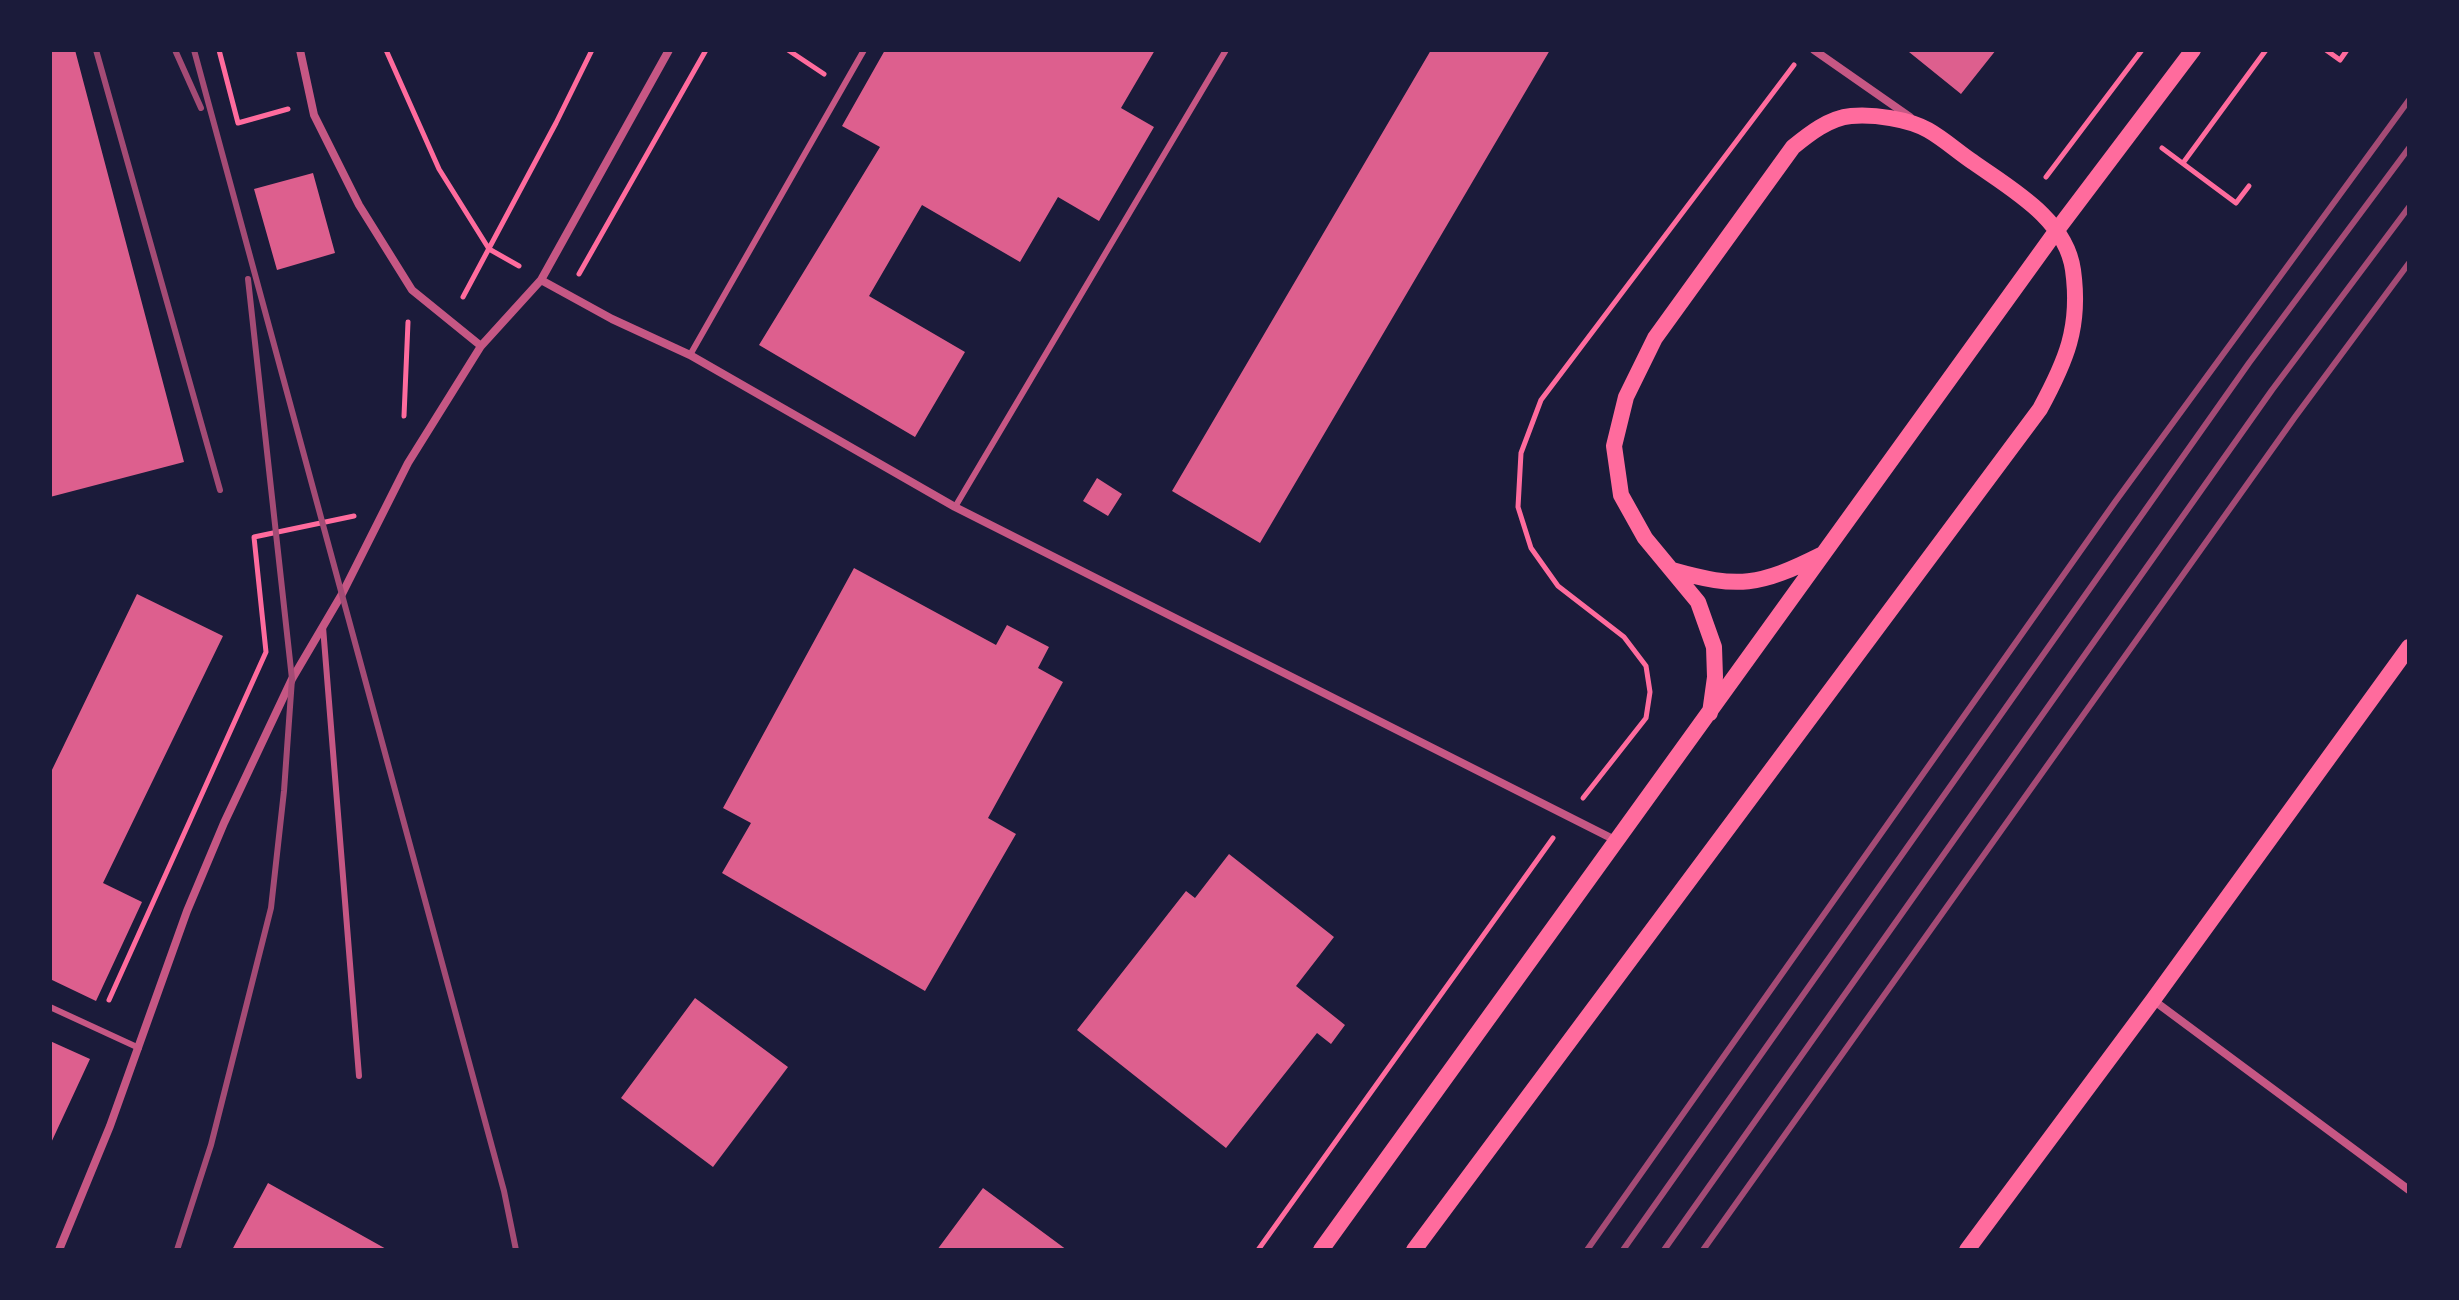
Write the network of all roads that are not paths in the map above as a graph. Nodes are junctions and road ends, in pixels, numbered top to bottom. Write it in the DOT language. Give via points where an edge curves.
graph roads {
  1 [pos="300,50"];
  2 [pos="669,50"];
  3 [pos="864,50"];
  4 [pos="1226,50"];
  5 [pos="1814,50"];
  6 [pos="2193,50"];
  7 [pos="1927,129"];
  8 [pos="2057,230"];
  9 [pos="541,280"];
  10 [pos="481,346"];
  11 [pos="690,355"];
  12 [pos="955,507"];
  13 [pos="1824,554"];
  14 [pos="1670,570"];
  15 [pos="323,627"];
  16 [pos="2409,647"];
  17 [pos="1710,713"];
  18 [pos="1615,840"];
  19 [pos="2153,1000"];
  20 [pos="50,1007"];
  21 [pos="139,1048"];
  22 [pos="359,1076"];
  23 [pos="2409,1190"];
  24 [pos="59,1250"];
  25 [pos="1321,1250"];
  26 [pos="1414,1250"];
  27 [pos="1967,1250"];
  1 -- 10 [label="street" via="314,115 359,205 412,290"];
  2 -- 9 [label="street"];
  3 -- 11 [label="lane"];
  4 -- 12 [label="lane"];
  5 -- 7 [label="street"];
  6 -- 8 [label="main road"];
  7 -- 8 [label="main road" via="2027,201"];
  7 -- 14 [label="main road" via="1849,116 1817,128 1793,147 1655,338 1626,397 1614,446 1621,495"];
  8 -- 13 [label="main road"];
  8 -- 26 [label="main road" via="2073,268 2075,320 2064,365 2040,409"];
  9 -- 10 [label="street"];
  9 -- 11 [label="street"];
  10 -- 15 [label="street" via="408,463"];
  11 -- 12 [label="street"];
  12 -- 18 [label="street"];
  13 -- 14 [label="main road" via="1751,583 1712,582"];
  13 -- 17 [label="main road"];
  14 -- 17 [label="main road" via="1698,602 1714,647"];
  15 -- 21 [label="street" via="292,679 224,823"];
  15 -- 22 [label="lane"];
  16 -- 19 [label="main road"];
  17 -- 18 [label="main road"];
  18 -- 25 [label="main road"];
  19 -- 23 [label="street"];
  19 -- 27 [label="main road"];
  20 -- 21 [label="lane"];
  21 -- 24 [label="street"];
}
